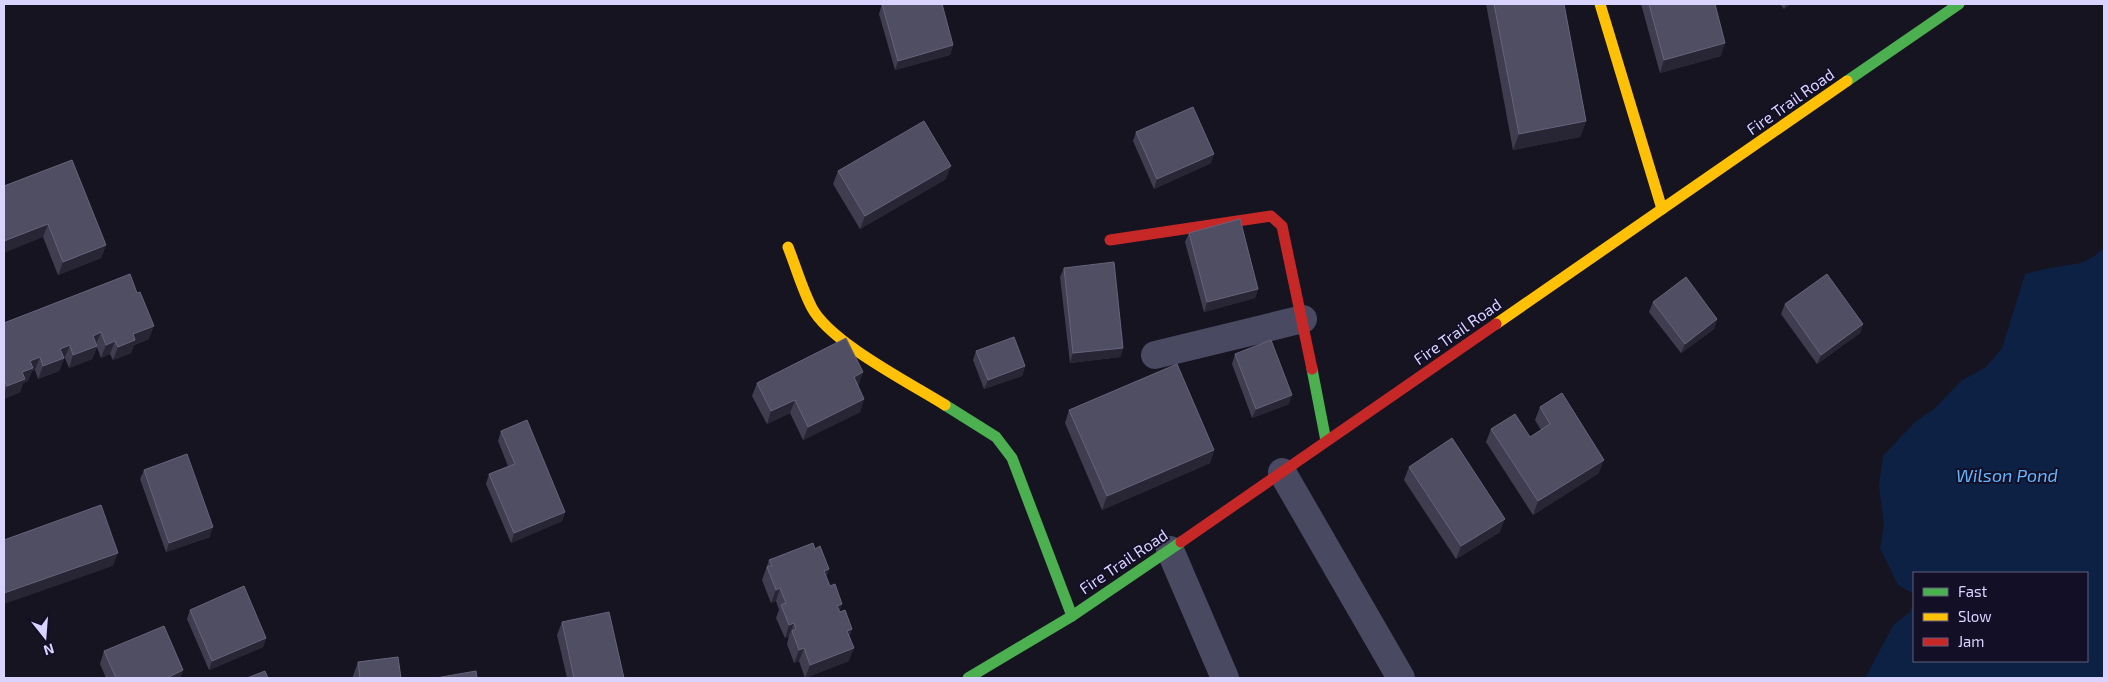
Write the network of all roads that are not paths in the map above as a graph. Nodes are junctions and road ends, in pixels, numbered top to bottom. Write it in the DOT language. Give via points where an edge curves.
graph roads {
  1 [pos="1600,4"];
  2 [pos="1959,4"];
  3 [pos="1662,209"];
  4 [pos="1110,240"];
  5 [pos="788,247"];
  6 [pos="1303,319"];
  7 [pos="1156,355"];
  8 [pos="1326,441"];
  9 [pos="1282,472"];
  10 [pos="1170,550"];
  11 [pos="1072,616"];
  12 [pos="968,678"];
  13 [pos="1225,678"];
  14 [pos="1401,678"];
  1 -- 3 [label="street"];
  2 -- 3 [label="street, Fire Trail Road"];
  3 -- 8 [label="street, Fire Trail Road"];
  4 -- 6 [label="street" via="1271,216 1282,226"];
  5 -- 11 [label="street" via="812,308 822,322 851,347 996,437 1012,458"];
  6 -- 7 [label="street"];
  6 -- 8 [label="street"];
  8 -- 9 [label="street, Fire Trail Road"];
  9 -- 10 [label="street, Fire Trail Road"];
  9 -- 14 [label="street"];
  10 -- 11 [label="street, Fire Trail Road"];
  10 -- 13 [label="street"];
  11 -- 12 [label="street, Fire Trail Road"];
}
